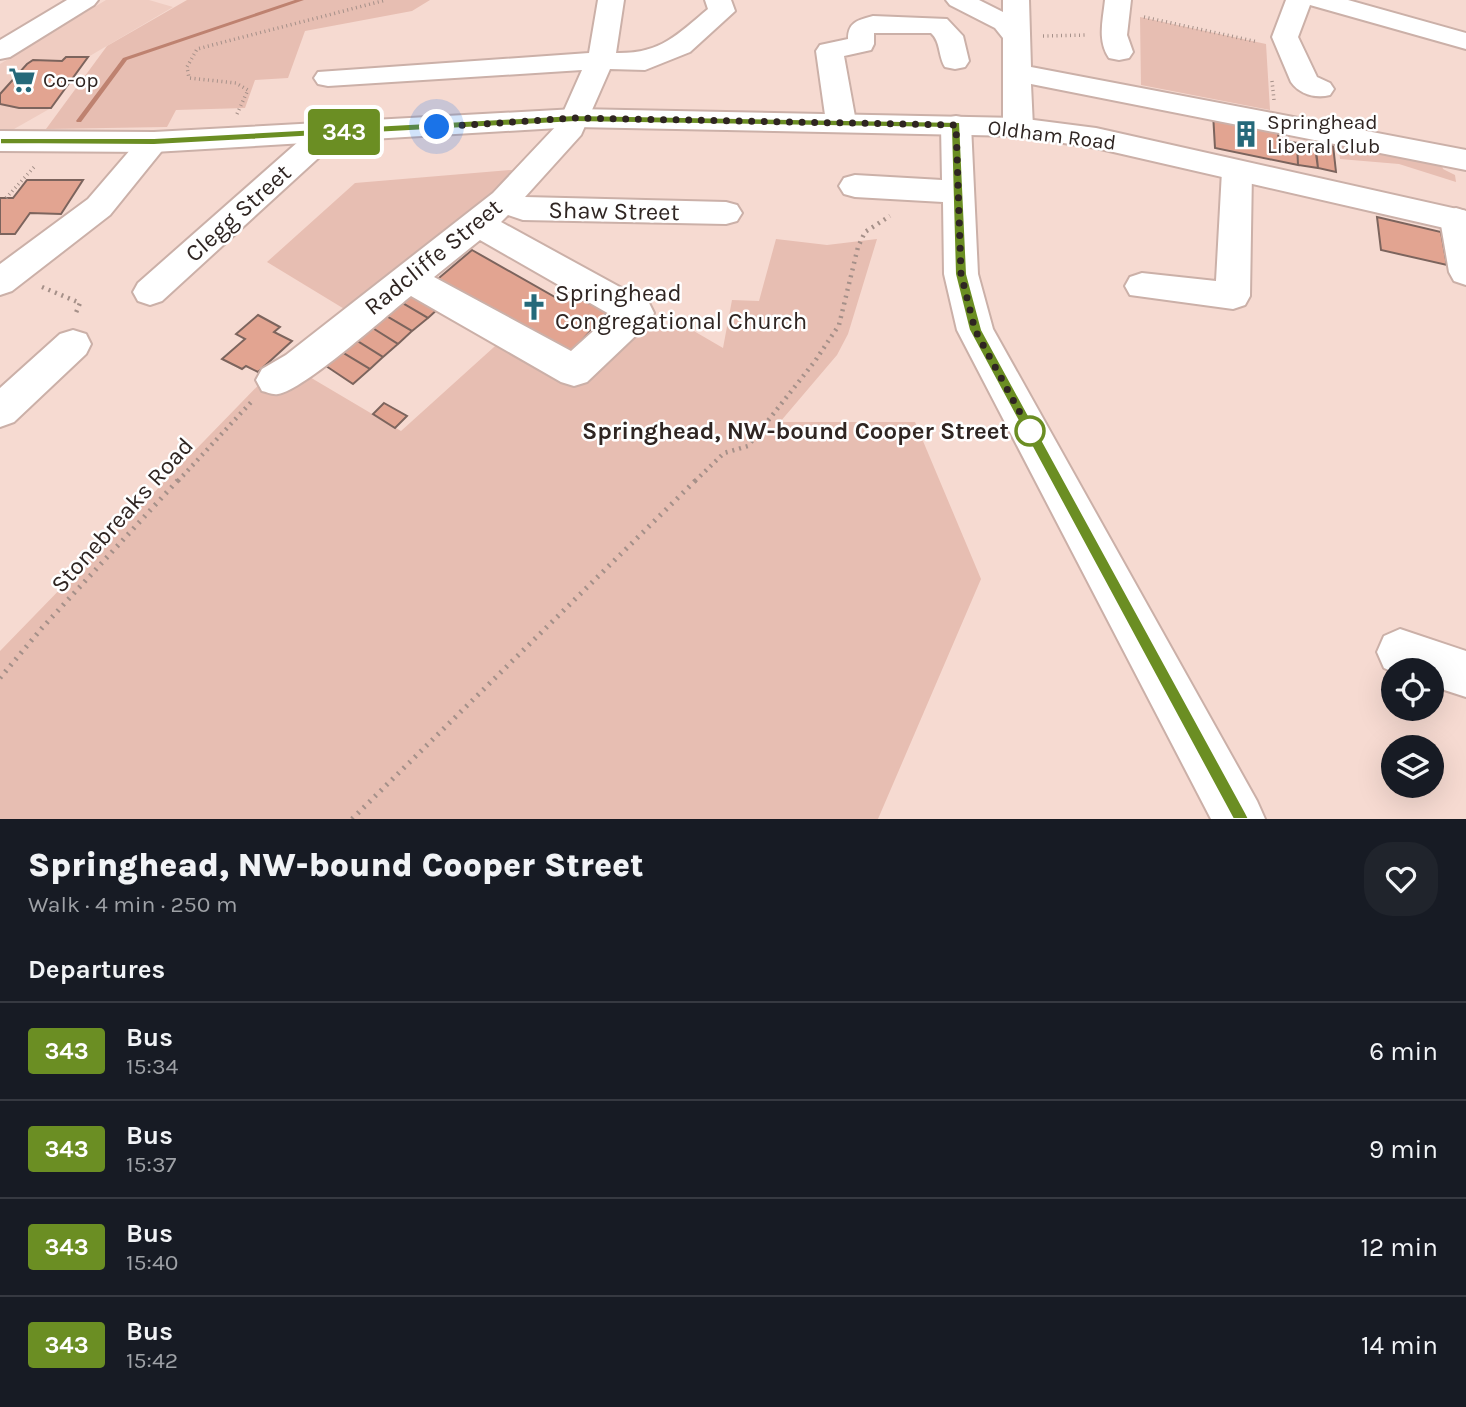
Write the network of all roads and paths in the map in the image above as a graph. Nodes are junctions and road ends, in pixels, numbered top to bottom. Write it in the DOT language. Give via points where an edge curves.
graph roads {
  1 [pos="85,0"];
  2 [pos="386,0"];
  3 [pos="611,0"];
  4 [pos="718,0"];
  5 [pos="960,0"];
  6 [pos="1016,0"];
  7 [pos="1299,0"];
  8 [pos="1319,0"];
  9 [pos="1128,8"];
  10 [pos="1015,36"];
  11 [pos="1466,41"];
  12 [pos="1116,43"];
  13 [pos="1268,44"];
  14 [pos="0,51"];
  15 [pos="600,61"];
  16 [pos="956,61"];
  17 [pos="1016,73"];
  18 [pos="328,78"];
  19 [pos="1321,89"];
  20 [pos="575,118"];
  21 [pos="841,122"];
  22 [pos="956,125"];
  23 [pos="1018,127"];
  24 [pos="327,133"];
  25 [pos="228,138"];
  26 [pos="0,141"];
  27 [pos="52,141"];
  28 [pos="154,142"];
  29 [pos="1466,159"];
  30 [pos="1237,171"];
  31 [pos="855,186"];
  32 [pos="958,192"];
  33 [pos="6,198"];
  34 [pos="504,201"];
  35 [pos="726,213"];
  36 [pos="897,213"];
  37 [pos="1461,220"];
  38 [pos="478,224"];
  39 [pos="1466,272"];
  40 [pos="408,278"];
  41 [pos="2,282"];
  42 [pos="1142,286"];
  43 [pos="150,292"];
  44 [pos="73,344"];
  45 [pos="275,380"];
  46 [pos="0,411"];
  47 [pos="1399,652"];
  48 [pos="1466,674"];
  49 [pos="0,678"];
  50 [pos="352,819"];
  51 [pos="1240,819"];
  1 -- 14 [label="street"];
  2 -- 25 [label="path" via="197,49 187,67 189,78 236,83 248,90"];
  3 -- 15 [label="street, Radcliffe Street"];
  4 -- 15 [label="street" via="722,10 680,46 645,62"];
  5 -- 10 [label="street" via="1004,22"];
  6 -- 10 [label="street"];
  7 -- 19 [label="street" via="1285,37 1305,82"];
  8 -- 11 [label="street"];
  9 -- 12 [label="street"];
  9 -- 13 [label="path"];
  10 -- 12 [label="path"];
  10 -- 17 [label="street"];
  15 -- 18 [label="street"];
  15 -- 20 [label="street, Radcliffe Street"];
  16 -- 21 [label="street" via="950,36 938,25 873,24 861,29 861,44 830,51"];
  17 -- 23 [label="street"];
  17 -- 29 [label="street"];
  20 -- 21 [label="street, Oldham Road"];
  20 -- 24 [label="street, Oldham Road"];
  20 -- 34 [label="street, Radcliffe Street"];
  21 -- 22 [label="street, Oldham Road"];
  22 -- 23 [label="street, Oldham Road"];
  22 -- 32 [label="street"];
  23 -- 30 [label="street, Oldham Road" via="1096,138"];
  24 -- 25 [label="street, Oldham Road"];
  24 -- 43 [label="street, Clegg Street"];
  25 -- 28 [label="street, Oldham Road"];
  26 -- 27 [label="street, Oldham Road"];
  27 -- 28 [label="street, Oldham Road"];
  27 -- 33 [label="path" via="29,177"];
  28 -- 41 [label="street" via="99,207"];
  30 -- 37 [label="street, Oldham Road"];
  30 -- 42 [label="street" via="1233,296"];
  31 -- 32 [label="street"];
  32 -- 51 [label="street" via="961,274 975,330"];
  34 -- 35 [label="street, Shaw Street" via="523,209"];
  34 -- 38 [label="street, Radcliffe Street"];
  36 -- 50 [label="path" via="865,232 839,325 748,446 724,453"];
  37 -- 39 [label="street"];
  38 -- 40 [label="street, Radcliffe Street"];
  38 -- 40 [label="street" via="635,313 573,370"];
  40 -- 45 [label="street, Radcliffe Street"];
  41 -- 44 [label="path" via="20,289 47,287 80,303 74,318 87,323 74,336"];
  44 -- 46 [label="street"];
  45 -- 49 [label="path, Stonebreaks Road" via="237,416"];
  47 -- 48 [label="street"];
}
